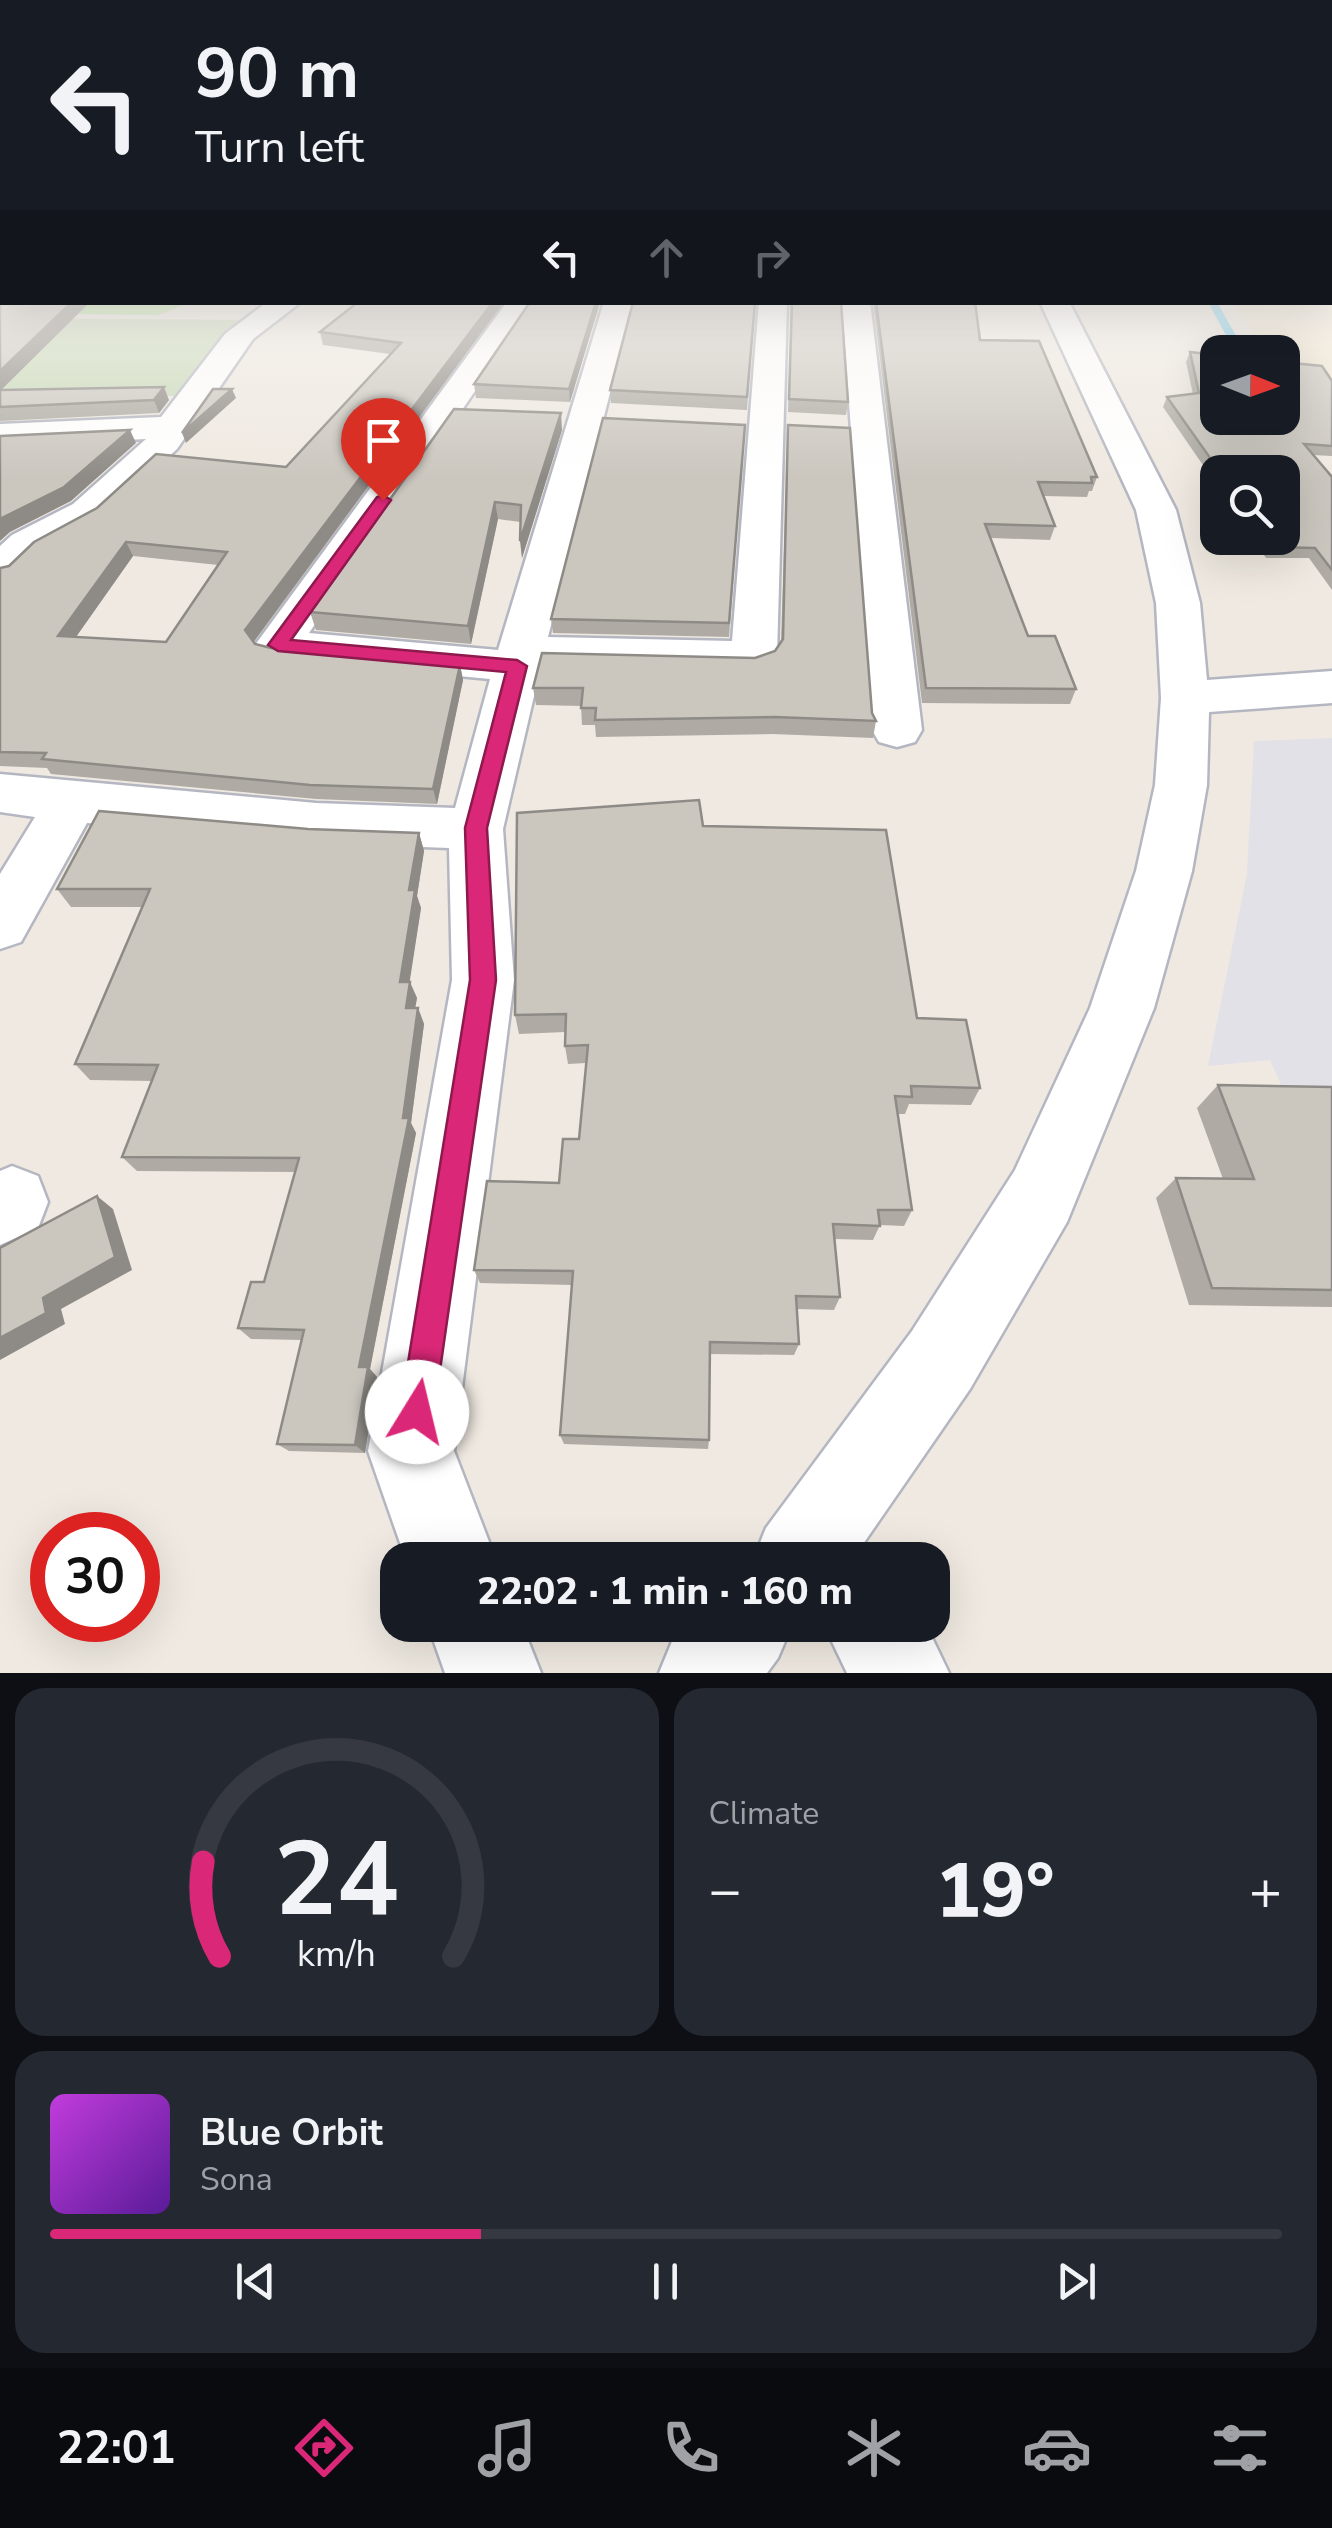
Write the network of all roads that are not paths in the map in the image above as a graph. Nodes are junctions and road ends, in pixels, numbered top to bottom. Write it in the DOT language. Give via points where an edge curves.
graph roads {
  1 [pos="259,322"];
  2 [pos="512,322"];
  3 [pos="613,322"];
  4 [pos="775,322"];
  5 [pos="858,322"];
  6 [pos="1064,322"];
  7 [pos="168,427"];
  8 [pos="784,427"];
  9 [pos="866,430"];
  10 [pos="0,435"];
  11 [pos="0,569"];
  12 [pos="519,659"];
  13 [pos="1332,687"];
  14 [pos="1185,698"];
  15 [pos="898,730"];
  16 [pos="0,793"];
  17 [pos="72,802"];
  18 [pos="476,828"];
  19 [pos="0,926"];
  20 [pos="444,1542"];
  21 [pos="822,1542"];
  22 [pos="481,1642"];
  23 [pos="732,1642"];
  24 [pos="883,1642"];
  25 [pos="493,1673"];
  26 [pos="707,1673"];
  27 [pos="902,1673"];
  1 -- 7 [label="street" via="241,334"];
  2 -- 12 [label="street" via="468,411 278,645"];
  3 -- 12 [label="street"];
  4 -- 8 [label="street"];
  5 -- 9 [label="street"];
  6 -- 14 [label="street" via="1156,510 1178,603"];
  7 -- 10 [label="street"];
  7 -- 11 [label="street" via="164,441 86,512 26,544"];
  8 -- 9 [label="street"];
  8 -- 12 [label="street" via="754,656"];
  9 -- 15 [label="street"];
  12 -- 18 [label="street"];
  13 -- 14 [label="street"];
  14 -- 21 [label="street" via="1181,785 1164,872 1122,1008 1042,1196"];
  16 -- 17 [label="street"];
  17 -- 18 [label="street" via="316,823"];
  17 -- 19 [label="street"];
  18 -- 20 [label="street" via="483,980 411,1451"];
  22 -- 25 [label="street"];
  23 -- 26 [label="street"];
  24 -- 27 [label="street"];
}
